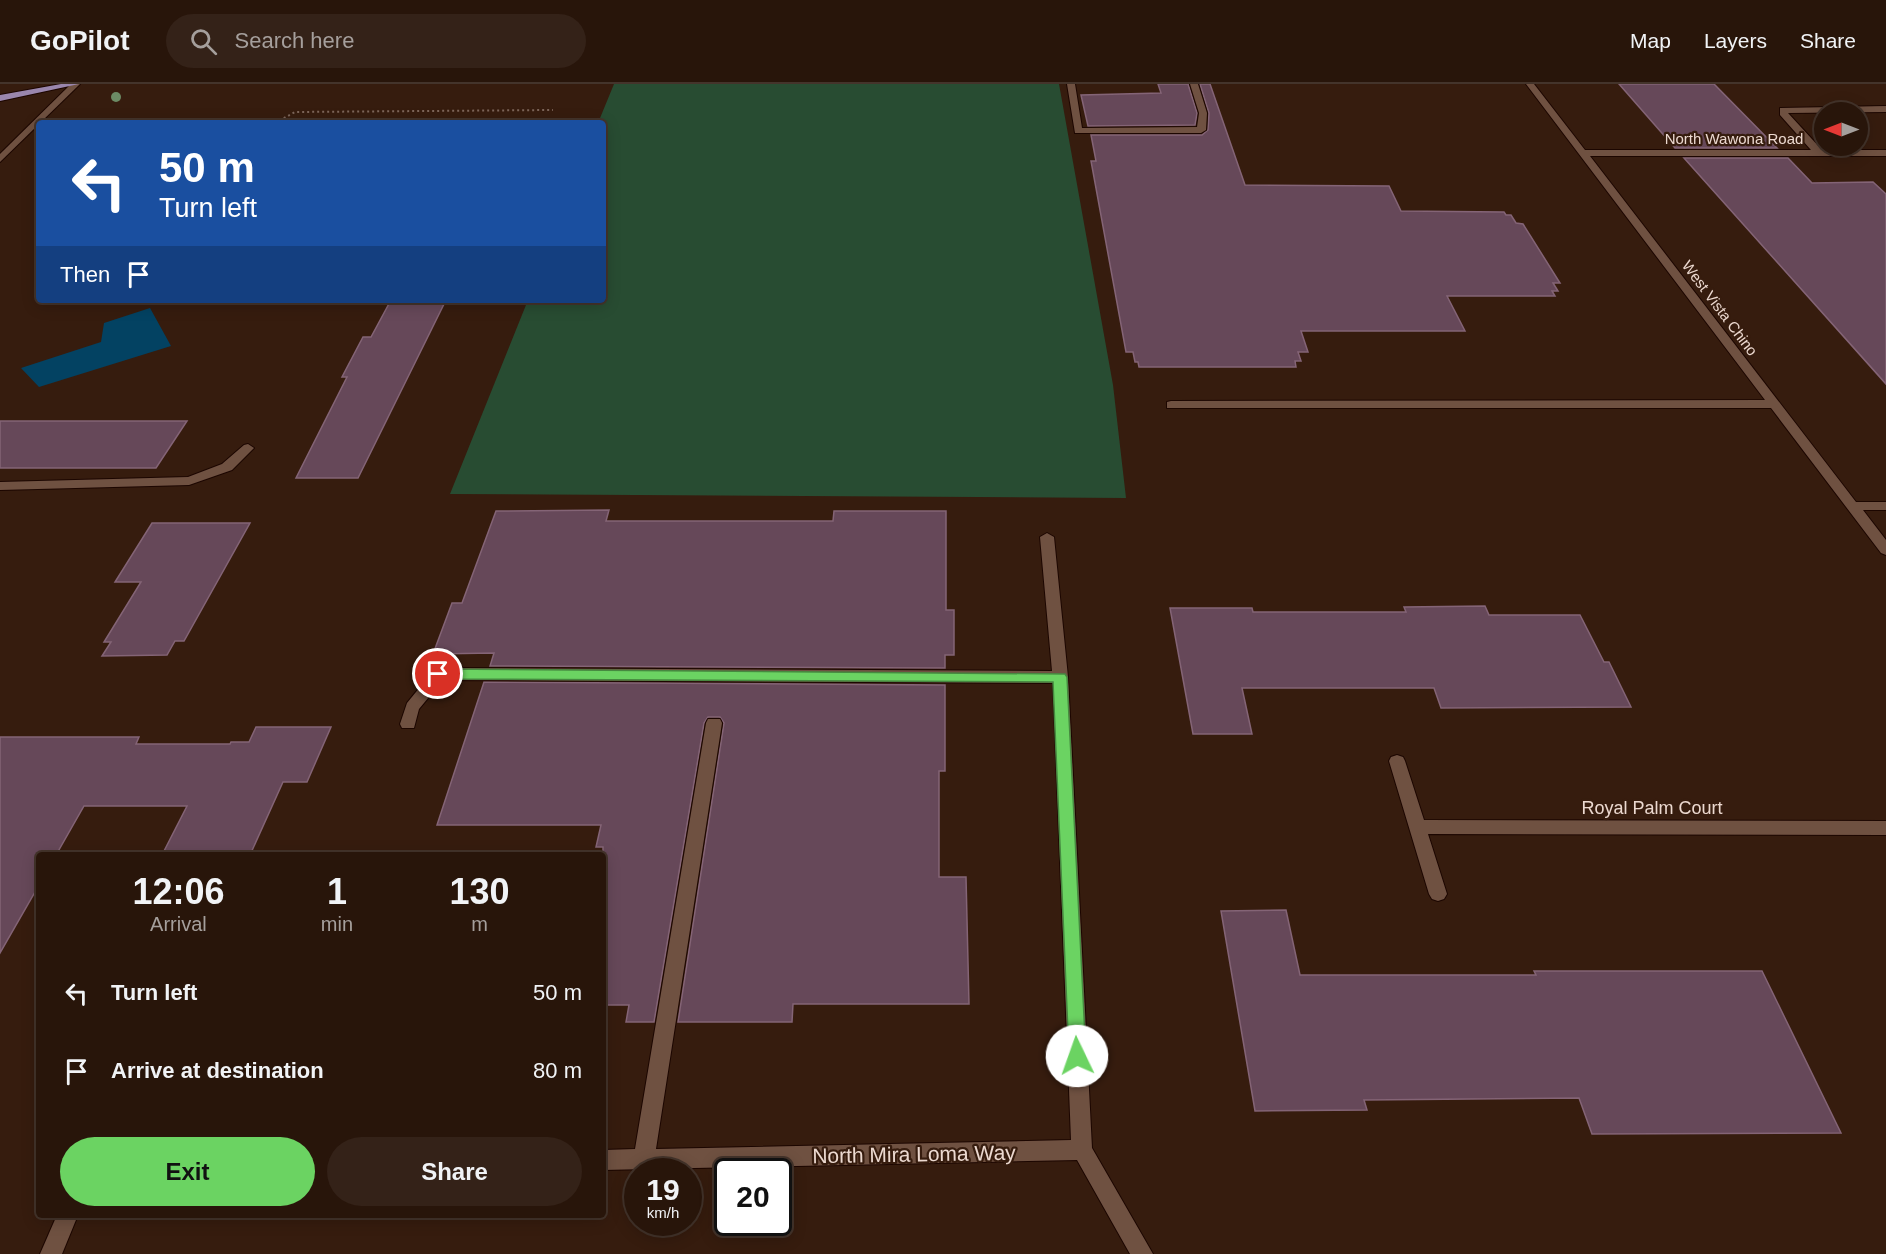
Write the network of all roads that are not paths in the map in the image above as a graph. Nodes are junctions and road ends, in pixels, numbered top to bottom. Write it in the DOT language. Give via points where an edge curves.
graph roads {
  1 [pos="75,84"];
  2 [pos="1071,84"];
  3 [pos="1194,84"];
  4 [pos="1530,84"];
  5 [pos="0,98"];
  6 [pos="1868,109"];
  7 [pos="1886,109"];
  8 [pos="1814,110"];
  9 [pos="39,120"];
  10 [pos="36,123"];
  11 [pos="1814,147"];
  12 [pos="1583,153"];
  13 [pos="1814,153"];
  14 [pos="1868,153"];
  15 [pos="1886,153"];
  16 [pos="0,159"];
  17 [pos="1775,404"];
  18 [pos="1171,405"];
  19 [pos="248,448"];
  20 [pos="0,486"];
  21 [pos="1852,506"];
  22 [pos="1886,506"];
  23 [pos="1047,537"];
  24 [pos="1886,550"];
  25 [pos="1060,677"];
  26 [pos="714,723"];
  27 [pos="408,724"];
  28 [pos="1396,761"];
  29 [pos="1418,827"];
  30 [pos="1886,828"];
  31 [pos="1438,894"];
  32 [pos="1082,1150"];
  33 [pos="644,1158"];
  34 [pos="702,1159"];
  35 [pos="606,1160"];
  36 [pos="624,1160"];
  37 [pos="67,1218"];
  38 [pos="51,1254"];
  39 [pos="1142,1254"];
  1 -- 5 [label="main road"];
  1 -- 9 [label="street"];
  2 -- 3 [label="street" via="1078,130 1201,130 1203,113"];
  4 -- 12 [label="street, West Vista Chino"];
  6 -- 7 [label="street"];
  8 -- 11 [label="street" via="1783,113"];
  10 -- 16 [label="street"];
  12 -- 13 [label="street, North Wawona Road"];
  12 -- 17 [label="street, West Vista Chino"];
  14 -- 15 [label="street, North Wawona Road"];
  17 -- 18 [label="street"];
  17 -- 21 [label="street, West Vista Chino"];
  19 -- 20 [label="street" via="227,468 189,481"];
  21 -- 22 [label="street"];
  21 -- 24 [label="street, West Vista Chino"];
  23 -- 25 [label="street"];
  25 -- 27 [label="street" via="438,674 412,706"];
  25 -- 32 [label="street"];
  26 -- 33 [label="street"];
  28 -- 29 [label="street"];
  29 -- 30 [label="street, Royal Palm Court"];
  29 -- 31 [label="street"];
  32 -- 34 [label="street, North Mira Loma Way"];
  32 -- 39 [label="street"];
  35 -- 36 [label="street, North Mira Loma Way"];
  37 -- 38 [label="street"];
}
